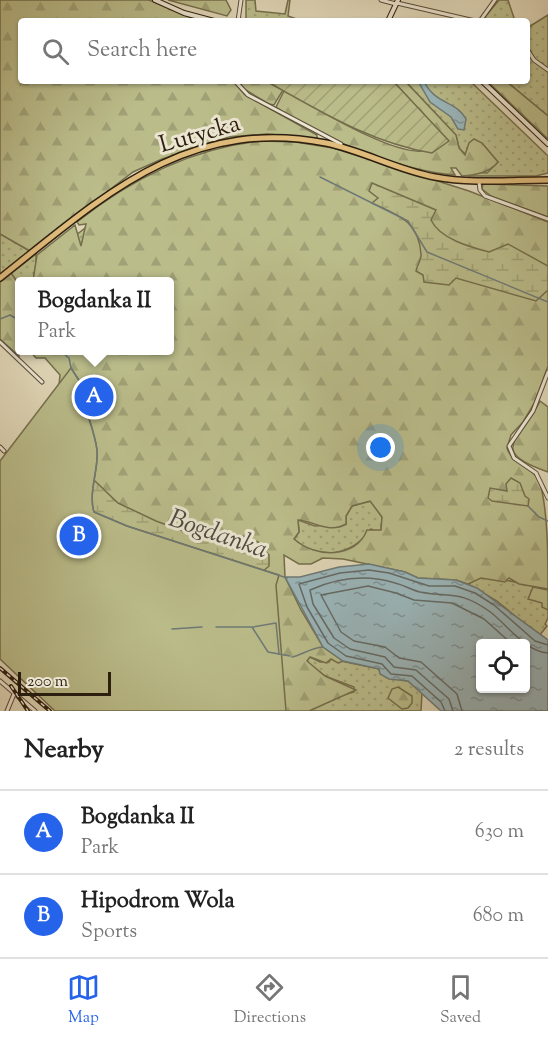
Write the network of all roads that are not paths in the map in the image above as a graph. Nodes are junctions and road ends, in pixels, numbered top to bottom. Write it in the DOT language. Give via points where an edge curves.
graph roads {
  1 [pos="155,0"];
  2 [pos="241,0"];
  3 [pos="381,0"];
  4 [pos="495,0"];
  5 [pos="397,2"];
  6 [pos="202,18"];
  7 [pos="238,18"];
  8 [pos="389,18"];
  9 [pos="463,18"];
  10 [pos="482,18"];
  11 [pos="530,54"];
  12 [pos="548,70"];
  13 [pos="238,84"];
  14 [pos="485,84"];
  15 [pos="318,133"];
  16 [pos="318,142"];
  17 [pos="548,144"];
  18 [pos="357,151"];
  19 [pos="478,180"];
  20 [pos="548,180"];
  21 [pos="548,219"];
  22 [pos="0,278"];
  23 [pos="0,342"];
  24 [pos="548,372"];
  25 [pos="42,382"];
  26 [pos="0,447"];
  27 [pos="4,451"];
  28 [pos="548,498"];
  29 [pos="0,681"];
  30 [pos="14,694"];
  31 [pos="6,711"];
  32 [pos="35,711"];
  1 -- 6 [label="street"];
  2 -- 7 [label="street"];
  3 -- 5 [label="street"];
  4 -- 10 [label="street"];
  5 -- 8 [label="street"];
  5 -- 9 [label="street"];
  11 -- 12 [label="street"];
  13 -- 15 [label="street" via="248,95"];
  14 -- 17 [label="street"];
  15 -- 16 [label="street"];
  15 -- 18 [label="street"];
  16 -- 18 [label="main road, Lutycka"];
  16 -- 22 [label="main road, Lutycka" via="276,137 242,139 163,162 112,190"];
  18 -- 19 [label="main road, Lutycka" via="432,176"];
  19 -- 20 [label="main road, Lutycka"];
  19 -- 21 [label="street" via="485,196"];
  23 -- 25 [label="street"];
  24 -- 28 [label="street" via="533,411 509,446 514,458 536,473"];
  26 -- 27 [label="street"];
  29 -- 30 [label="street"];
  30 -- 31 [label="street"];
  30 -- 32 [label="street"];
}
